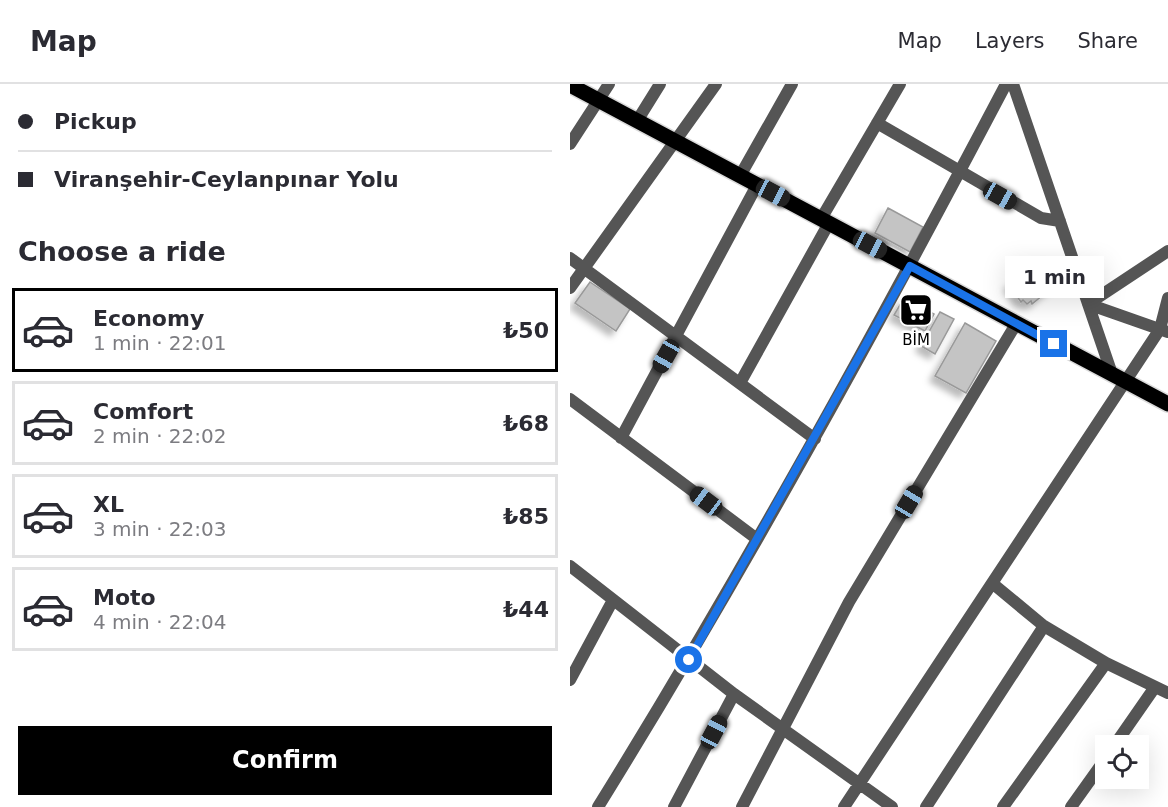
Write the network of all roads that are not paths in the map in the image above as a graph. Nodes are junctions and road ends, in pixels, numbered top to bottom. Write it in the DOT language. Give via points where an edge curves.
graph roads {
  1 [pos="609,84"];
  2 [pos="660,84"];
  3 [pos="716,84"];
  4 [pos="792,84"];
  5 [pos="900,84"];
  6 [pos="1006,84"];
  7 [pos="1013,84"];
  8 [pos="570,85"];
  9 [pos="600,101"];
  10 [pos="637,121"];
  11 [pos="877,123"];
  12 [pos="676,141"];
  13 [pos="570,144"];
  14 [pos="959,173"];
  15 [pos="740,176"];
  16 [pos="757,185"];
  17 [pos="825,221"];
  18 [pos="1060,221"];
  19 [pos="1168,251"];
  20 [pos="570,258"];
  21 [pos="910,266"];
  22 [pos="584,268"];
  23 [pos="570,288"];
  24 [pos="1168,298"];
  25 [pos="1088,304"];
  26 [pos="1016,324"];
  27 [pos="1164,330"];
  28 [pos="677,336"];
  29 [pos="1118,378"];
  30 [pos="740,383"];
  31 [pos="570,399"];
  32 [pos="1168,404"];
  33 [pos="621,438"];
  34 [pos="815,439"];
  35 [pos="757,539"];
  36 [pos="570,566"];
  37 [pos="992,583"];
  38 [pos="613,600"];
  39 [pos="1044,626"];
  40 [pos="689,660"];
  41 [pos="1106,663"];
  42 [pos="570,680"];
  43 [pos="1155,687"];
  44 [pos="1168,693"];
  45 [pos="734,694"];
  46 [pos="784,730"];
  47 [pos="1122,735"];
  48 [pos="1095,773"];
  49 [pos="859,784"];
  50 [pos="598,807"];
  51 [pos="674,807"];
  52 [pos="742,807"];
  53 [pos="844,807"];
  54 [pos="892,807"];
  55 [pos="926,807"];
  56 [pos="1003,807"];
  57 [pos="1071,807"];
  1 -- 9 [label="street"];
  2 -- 10 [label="street"];
  3 -- 12 [label="street"];
  4 -- 15 [label="street"];
  5 -- 11 [label="street"];
  6 -- 14 [label="street"];
  7 -- 18 [label="street"];
  8 -- 9 [label="main road"];
  9 -- 10 [label="main road"];
  9 -- 13 [label="street"];
  10 -- 12 [label="main road"];
  11 -- 14 [label="street"];
  11 -- 17 [label="street"];
  12 -- 15 [label="main road"];
  12 -- 22 [label="street"];
  14 -- 18 [label="street" via="1041,218"];
  14 -- 21 [label="street"];
  15 -- 16 [label="main road"];
  16 -- 17 [label="main road"];
  16 -- 28 [label="street"];
  17 -- 21 [label="main road"];
  17 -- 30 [label="street"];
  18 -- 25 [label="street"];
  19 -- 25 [label="street"];
  20 -- 22 [label="street"];
  21 -- 26 [label="main road"];
  21 -- 34 [label="street"];
  22 -- 23 [label="street"];
  22 -- 28 [label="street"];
  24 -- 27 [label="street"];
  25 -- 27 [label="street"];
  25 -- 29 [label="street"];
  26 -- 29 [label="main road"];
  26 -- 46 [label="street" via="849,602"];
  27 -- 29 [label="street"];
  28 -- 30 [label="street"];
  28 -- 33 [label="street"];
  29 -- 32 [label="main road"];
  29 -- 37 [label="street"];
  30 -- 34 [label="street"];
  31 -- 33 [label="street"];
  33 -- 35 [label="street"];
  34 -- 35 [label="street"];
  35 -- 40 [label="street"];
  36 -- 38 [label="street"];
  37 -- 39 [label="street"];
  37 -- 49 [label="street"];
  38 -- 40 [label="street"];
  38 -- 42 [label="street"];
  39 -- 41 [label="street"];
  39 -- 55 [label="street"];
  40 -- 45 [label="street"];
  40 -- 50 [label="street"];
  41 -- 43 [label="street"];
  41 -- 56 [label="street"];
  43 -- 44 [label="street"];
  43 -- 47 [label="street"];
  45 -- 46 [label="street"];
  45 -- 51 [label="street"];
  46 -- 49 [label="street"];
  46 -- 52 [label="street"];
  48 -- 57 [label="street"];
  49 -- 53 [label="street"];
  49 -- 54 [label="street"];
}
